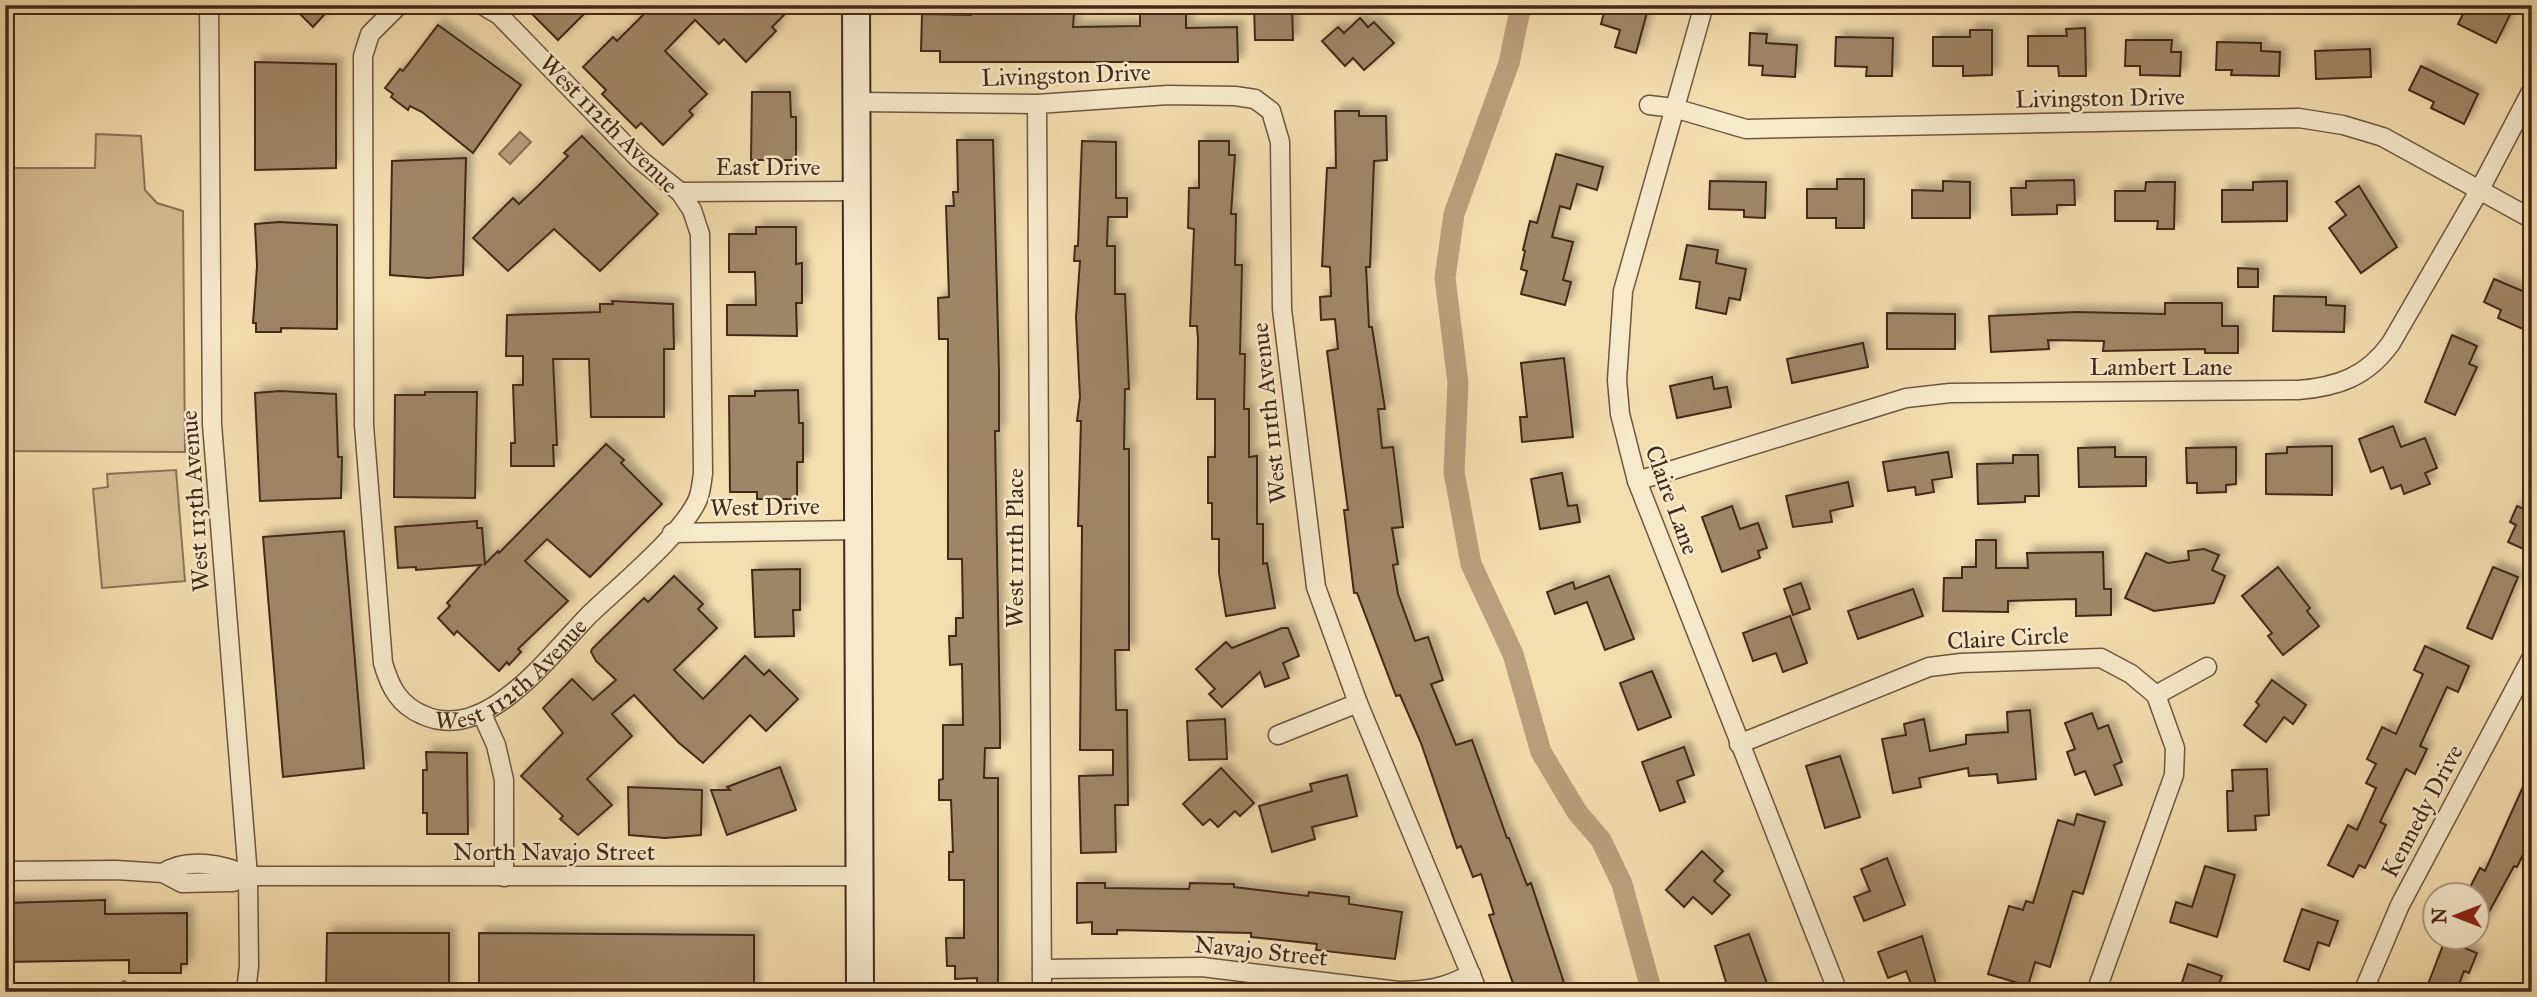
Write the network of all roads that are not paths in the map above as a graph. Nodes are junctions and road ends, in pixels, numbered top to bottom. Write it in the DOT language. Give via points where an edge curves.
graph roads {
  1 [pos="209,5"];
  2 [pos="399,5"];
  3 [pos="482,5"];
  4 [pos="856,5"];
  5 [pos="1704,5"];
  6 [pos="2532,90"];
  7 [pos="858,102"];
  8 [pos="1037,104"];
  9 [pos="1649,105"];
  10 [pos="1674,108"];
  11 [pos="1271,111"];
  12 [pos="857,191"];
  13 [pos="2479,191"];
  14 [pos="680,192"];
  15 [pos="2532,219"];
  16 [pos="1637,481"];
  17 [pos="858,530"];
  18 [pos="672,533"];
  19 [pos="2532,657"];
  20 [pos="2207,667"];
  21 [pos="2156,695"];
  22 [pos="1359,703"];
  23 [pos="482,714"];
  24 [pos="1278,735"];
  25 [pos="1740,744"];
  26 [pos="5,871"];
  27 [pos="248,876"];
  28 [pos="860,876"];
  29 [pos="504,877"];
  30 [pos="1042,969"];
  31 [pos="1471,974"];
  32 [pos="246,991"];
  33 [pos="860,992"];
  34 [pos="1042,992"];
  35 [pos="1478,992"];
  36 [pos="1838,992"];
  37 [pos="2096,992"];
  38 [pos="2363,992"];
  1 -- 27 [label="street, West 113th Avenue" via="212,424"];
  2 -- 23 [label="street, West 112th Avenue" via="370,34 361,88 363,425 383,663 396,695 415,712 446,722"];
  3 -- 14 [label="street, West 112th Avenue" via="499,15 638,158"];
  4 -- 7 [label="main road"];
  5 -- 10 [label="street, Claire Lane"];
  6 -- 13 [label="street, Lambert Lane"];
  7 -- 8 [label="street, Livingston Drive"];
  7 -- 12 [label="main road"];
  8 -- 11 [label="street, Livingston Drive" via="1168,95 1246,97"];
  8 -- 30 [label="street, West 111th Place"];
  9 -- 10 [label="street, Livingston Drive"];
  10 -- 13 [label="street, Livingston Drive" via="1746,129 2299,118 2383,137"];
  10 -- 16 [label="street, Claire Lane" via="1631,256 1618,326 1620,414"];
  11 -- 22 [label="street, West 111th Avenue" via="1280,142 1282,310 1310,556 1320,603"];
  12 -- 14 [label="street, East Drive"];
  12 -- 17 [label="main road"];
  13 -- 15 [label="street, Livingston Drive"];
  13 -- 16 [label="street, Lambert Lane" via="2383,355 2342,384 2298,390 1950,393 1906,398"];
  14 -- 18 [label="street, West 112th Avenue" via="700,234 703,473 698,498"];
  16 -- 25 [label="street, Claire Lane"];
  17 -- 18 [label="street, West Drive"];
  17 -- 28 [label="main road"];
  18 -- 23 [label="street, West 112th Avenue" via="514,692"];
  19 -- 38 [label="street, Kennedy Drive" via="2400,905"];
  20 -- 21 [label="street"];
  21 -- 25 [label="street, Claire Circle" via="2131,674 2101,659 1961,663 1929,667"];
  21 -- 37 [label="street" via="2175,748 2174,775"];
  22 -- 24 [label="street"];
  22 -- 31 [label="street, West 111th Avenue"];
  23 -- 29 [label="street" via="504,780"];
  25 -- 36 [label="street, Claire Lane"];
  26 -- 27 [label="street, North Navajo Street" via="163,873 182,883"];
  27 -- 29 [label="street, North Navajo Street"];
  27 -- 32 [label="street, West 113th Avenue"];
  28 -- 29 [label="street, North Navajo Street"];
  28 -- 33 [label="main road"];
  30 -- 31 [label="street, Navajo Street" via="1202,967 1407,991 1447,987"];
  30 -- 34 [label="street, West 111th Place"];
  31 -- 35 [label="street, West 111th Avenue"];
}
